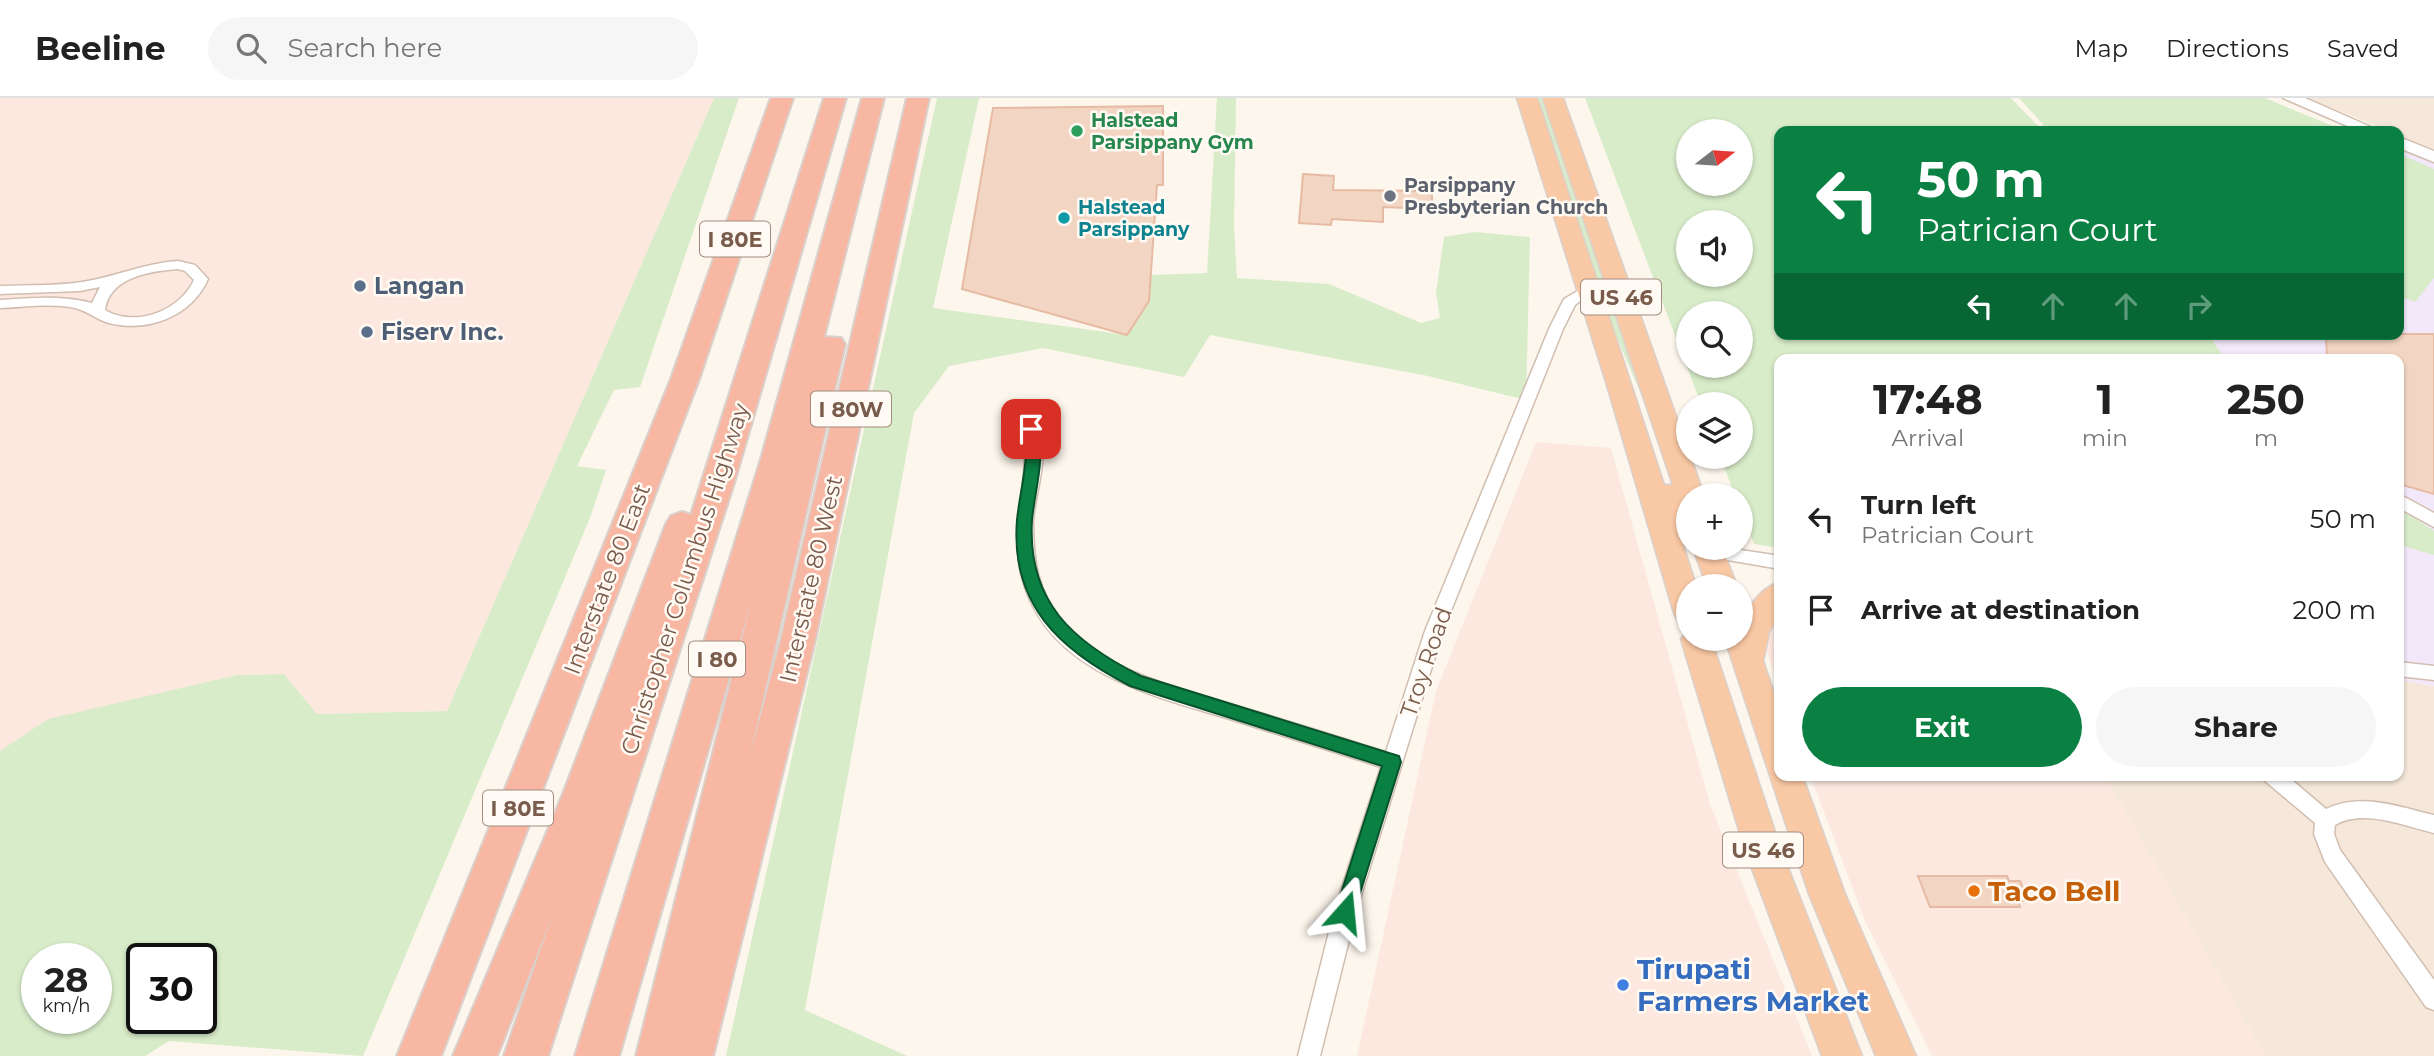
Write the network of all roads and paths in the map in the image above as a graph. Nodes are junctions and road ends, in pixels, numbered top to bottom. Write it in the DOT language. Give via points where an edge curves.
graph roads {
  1 [pos="782,98"];
  2 [pos="835,98"];
  3 [pos="873,98"];
  4 [pos="918,98"];
  5 [pos="1527,98"];
  6 [pos="1553,98"];
  7 [pos="2291,98"];
  8 [pos="2360,126"];
  9 [pos="2404,144"];
  10 [pos="2434,157"];
  11 [pos="833,260"];
  12 [pos="128,276"];
  13 [pos="1588,289"];
  14 [pos="0,290"];
  15 [pos="0,304"];
  16 [pos="99,312"];
  17 [pos="1620,385"];
  18 [pos="1031,429"];
  19 [pos="1686,483"];
  20 [pos="718,484"];
  21 [pos="2404,503"];
  22 [pos="1676,512"];
  23 [pos="2434,521"];
  24 [pos="1753,557"];
  25 [pos="1774,562"];
  26 [pos="1677,574"];
  27 [pos="1774,600"];
  28 [pos="1753,632"];
  29 [pos="1700,651"];
  30 [pos="1744,651"];
  31 [pos="2404,670"];
  32 [pos="2434,673"];
  33 [pos="1774,742"];
  34 [pos="1392,762"];
  35 [pos="1787,781"];
  36 [pos="2279,781"];
  37 [pos="2325,820"];
  38 [pos="2434,824"];
  39 [pos="2434,999"];
  40 [pos="419,1056"];
  41 [pos="475,1056"];
  42 [pos="526,1056"];
  43 [pos="597,1056"];
  44 [pos="658,1056"];
  45 [pos="691,1056"];
  46 [pos="1309,1056"];
  47 [pos="1842,1056"];
  48 [pos="1896,1056"];
  1 -- 40 [label="highway, Interstate 80 East / I 80E" via="685,379"];
  2 -- 20 [label="highway, Christopher Columbus Highway / I 80"];
  3 -- 11 [label="highway, Christopher Columbus Highway / I 80"];
  4 -- 45 [label="highway, Interstate 80 West / I 80W" via="797,640"];
  5 -- 13 [label="highway, US 46"];
  6 -- 19 [label="highway, US 46"];
  7 -- 8 [label="street"];
  9 -- 10 [label="street"];
  11 -- 43 [label="highway, Christopher Columbus Highway / I 80"];
  11 -- 44 [label="highway" via="841,303"];
  12 -- 14 [label="street" via="80,287"];
  12 -- 16 [label="street" via="103,293"];
  12 -- 16 [label="street" via="178,265 190,268 201,279 200,287 182,304 152,318 118,321"];
  13 -- 17 [label="highway, US 46"];
  13 -- 34 [label="street, Troy Road" via="1569,302 1556,329 1434,631"];
  15 -- 16 [label="street" via="63,302 86,304"];
  17 -- 22 [label="highway" via="1657,456"];
  17 -- 26 [label="highway, US 46"];
  18 -- 34 [label="street" via="1035,449 1024,561 1036,597 1063,634 1098,663 1136,682"];
  20 -- 41 [label="highway" via="685,514 582,794"];
  20 -- 42 [label="highway, Christopher Columbus Highway / I 80"];
  21 -- 23 [label="street"];
  24 -- 25 [label="street"];
  27 -- 28 [label="highway"];
  29 -- 47 [label="highway, US 46" via="1763,850"];
  30 -- 33 [label="highway"];
  31 -- 32 [label="street"];
  34 -- 46 [label="street, Troy Road" via="1345,912"];
  35 -- 48 [label="highway, US 46" via="1828,894"];
  36 -- 37 [label="street"];
  37 -- 38 [label="street" via="2355,808"];
  37 -- 39 [label="street" via="2324,834 2332,855"];
}
